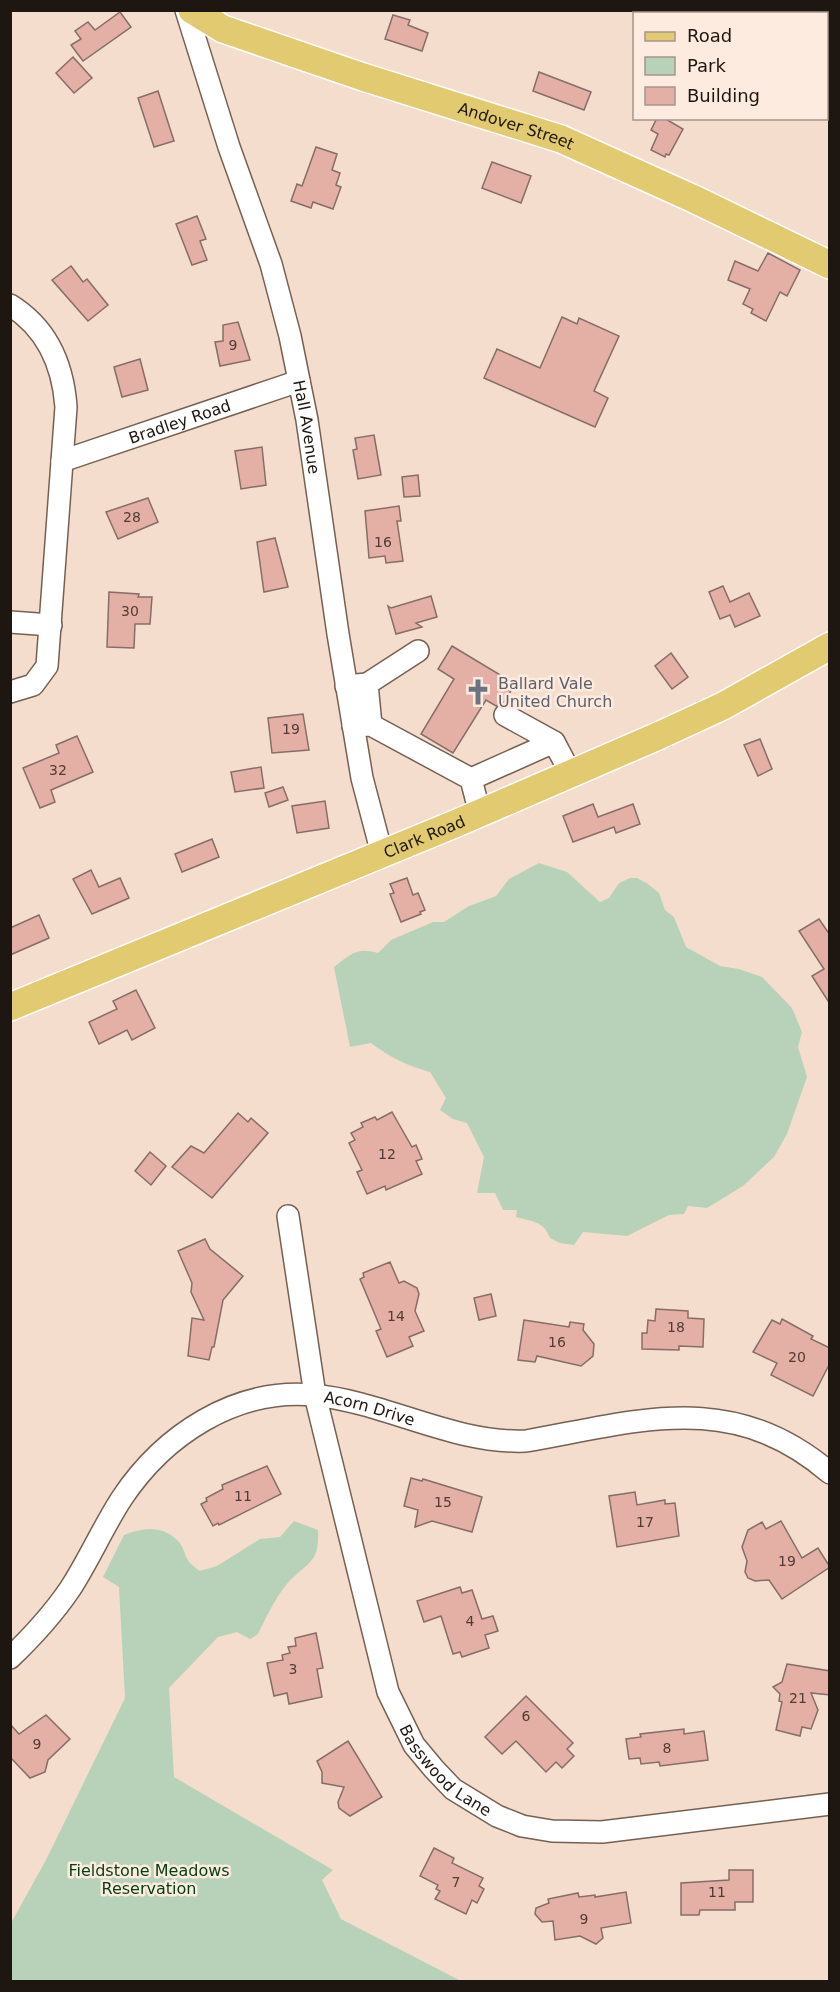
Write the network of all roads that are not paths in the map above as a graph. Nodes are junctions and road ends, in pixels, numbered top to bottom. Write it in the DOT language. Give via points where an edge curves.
graph roads {
  1 [pos="186,10"];
  2 [pos="192,10"];
  3 [pos="830,265"];
  4 [pos="10,305"];
  5 [pos="299,381"];
  6 [pos="62,461"];
  7 [pos="10,622"];
  8 [pos="51,625"];
  9 [pos="830,646"];
  10 [pos="418,651"];
  11 [pos="357,685"];
  12 [pos="10,692"];
  13 [pos="505,715"];
  14 [pos="362,726"];
  15 [pos="554,742"];
  16 [pos="571,774"];
  17 [pos="471,779"];
  18 [pos="480,813"];
  19 [pos="382,854"];
  20 [pos="10,1006"];
  21 [pos="288,1216"];
  22 [pos="315,1395"];
  23 [pos="830,1473"];
  24 [pos="10,1658"];
  25 [pos="830,1804"];
  1 -- 5 [label="street, Hall Avenue" via="271,264"];
  2 -- 3 [label="main road, Andover Street" via="224,29 561,139"];
  4 -- 6 [label="street" via="39,330 62,374 66,407"];
  5 -- 6 [label="street, Bradley Road"];
  5 -- 11 [label="street, Hall Avenue"];
  6 -- 8 [label="street"];
  7 -- 8 [label="street"];
  8 -- 12 [label="street" via="44,674 26,689"];
  9 -- 16 [label="main road, Clark Road" via="723,706"];
  10 -- 11 [label="street"];
  11 -- 14 [label="street, Hall Avenue"];
  13 -- 15 [label="street"];
  14 -- 17 [label="street"];
  14 -- 19 [label="street, Hall Avenue" via="362,778"];
  15 -- 16 [label="street"];
  15 -- 17 [label="street"];
  16 -- 18 [label="main road, Clark Road"];
  17 -- 18 [label="street"];
  18 -- 19 [label="main road, Clark Road"];
  19 -- 20 [label="main road, Clark Road"];
  21 -- 22 [label="street, Basswood Lane"];
  22 -- 23 [label="street, Acorn Drive" via="506,1442 669,1416 708,1418 741,1424 776,1437"];
  22 -- 24 [label="street, Acorn Drive" via="286,1394 224,1408 169,1444 142,1469 121,1499 52,1614"];
  22 -- 25 [label="street, Basswood Lane" via="388,1692 414,1744 453,1789 496,1816 522,1826 577,1833"];
}
